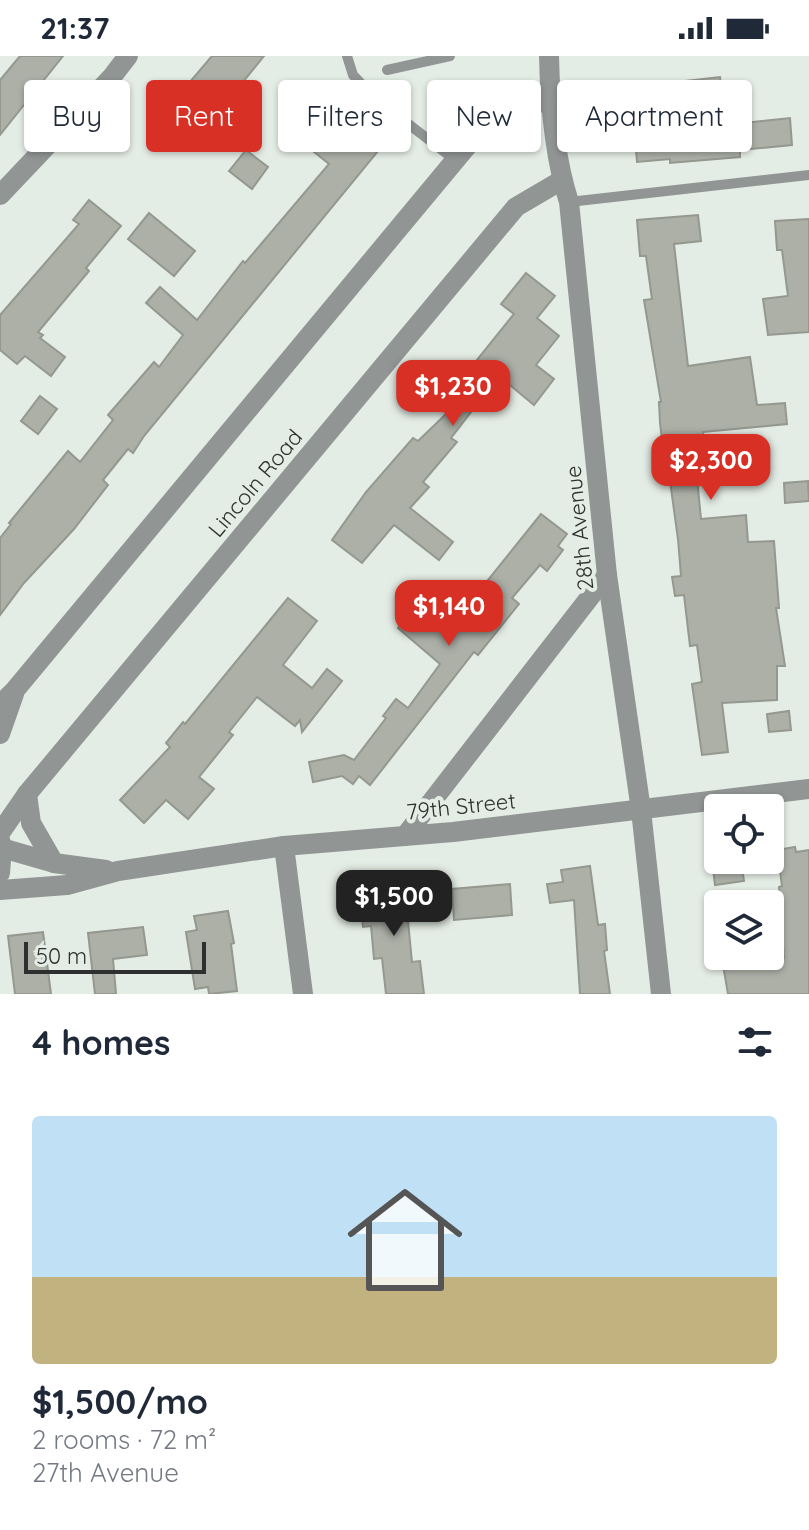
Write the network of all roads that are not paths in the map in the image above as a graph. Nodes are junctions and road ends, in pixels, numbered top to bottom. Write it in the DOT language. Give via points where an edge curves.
graph roads {
  1 [pos="110,56"];
  2 [pos="128,56"];
  3 [pos="347,56"];
  4 [pos="450,56"];
  5 [pos="549,56"];
  6 [pos="387,70"];
  7 [pos="111,78"];
  8 [pos="550,97"];
  9 [pos="455,160"];
  10 [pos="809,175"];
  11 [pos="562,180"];
  12 [pos="0,195"];
  13 [pos="569,202"];
  14 [pos="607,575"];
  15 [pos="8,697"];
  16 [pos="0,734"];
  17 [pos="809,789"];
  18 [pos="27,794"];
  19 [pos="641,810"];
  20 [pos="405,836"];
  21 [pos="1,840"];
  22 [pos="284,846"];
  23 [pos="54,863"];
  24 [pos="118,871"];
  25 [pos="0,873"];
  26 [pos="0,890"];
  27 [pos="303,994"];
  28 [pos="661,994"];
  1 -- 7 [label="street"];
  2 -- 7 [label="street"];
  3 -- 9 [label="lane" via="353,75 376,99"];
  4 -- 6 [label="lane"];
  5 -- 8 [label="street, 28th Avenue"];
  7 -- 12 [label="street"];
  8 -- 9 [label="street" via="477,134"];
  8 -- 11 [label="street, 28th Avenue"];
  9 -- 15 [label="street"];
  10 -- 13 [label="lane"];
  11 -- 13 [label="street, 28th Avenue"];
  11 -- 18 [label="street, Lincoln Road" via="516,207"];
  13 -- 14 [label="street, 28th Avenue"];
  14 -- 19 [label="street, 28th Avenue"];
  14 -- 20 [label="street"];
  15 -- 16 [label="street"];
  17 -- 19 [label="street, 79th Street"];
  18 -- 21 [label="street, Lincoln Road"];
  18 -- 23 [label="street" via="31,823"];
  19 -- 20 [label="street, 79th Street"];
  19 -- 28 [label="street, 28th Avenue"];
  20 -- 22 [label="street, 79th Street"];
  21 -- 23 [label="street, 79th Street"];
  21 -- 25 [label="street"];
  22 -- 24 [label="street, 79th Street"];
  22 -- 27 [label="street"];
  23 -- 24 [label="street, 79th Street"];
  24 -- 26 [label="street, 79th Street" via="67,885"];
}
